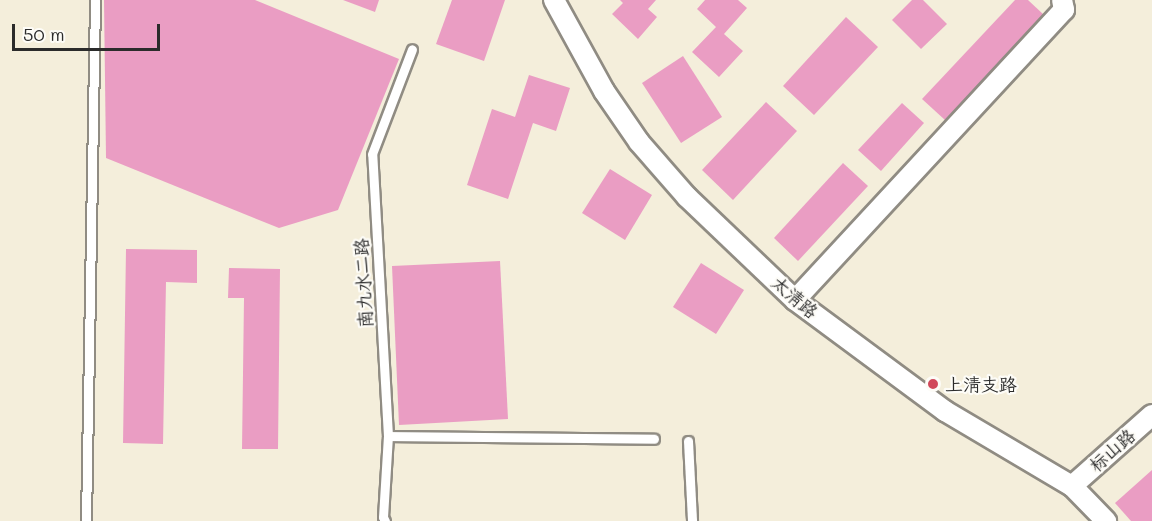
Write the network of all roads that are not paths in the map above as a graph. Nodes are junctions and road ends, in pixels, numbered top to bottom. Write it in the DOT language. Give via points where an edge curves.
graph roads {
  1 [pos="95,0"];
  2 [pos="554,0"];
  3 [pos="1062,0"];
  4 [pos="568,9"];
  5 [pos="412,49"];
  6 [pos="795,300"];
  7 [pos="1152,415"];
  8 [pos="388,436"];
  9 [pos="654,439"];
  10 [pos="688,441"];
  11 [pos="1072,486"];
  12 [pos="86,521"];
  13 [pos="385,521"];
  14 [pos="692,521"];
  15 [pos="1106,521"];
  1 -- 12 [label="lane"];
  2 -- 4 [label="street, 太清路"];
  3 -- 6 [label="street" via="1064,10"];
  4 -- 6 [label="street, 太清路" via="604,91 639,142 687,197"];
  5 -- 8 [label="lane, 南九水二路" via="372,154"];
  6 -- 11 [label="street, 太清路" via="945,411"];
  7 -- 11 [label="street, 标山路"];
  8 -- 9 [label="lane"];
  8 -- 13 [label="lane, 南九水二路"];
  10 -- 14 [label="lane"];
  11 -- 15 [label="street, 太清路"];
}
